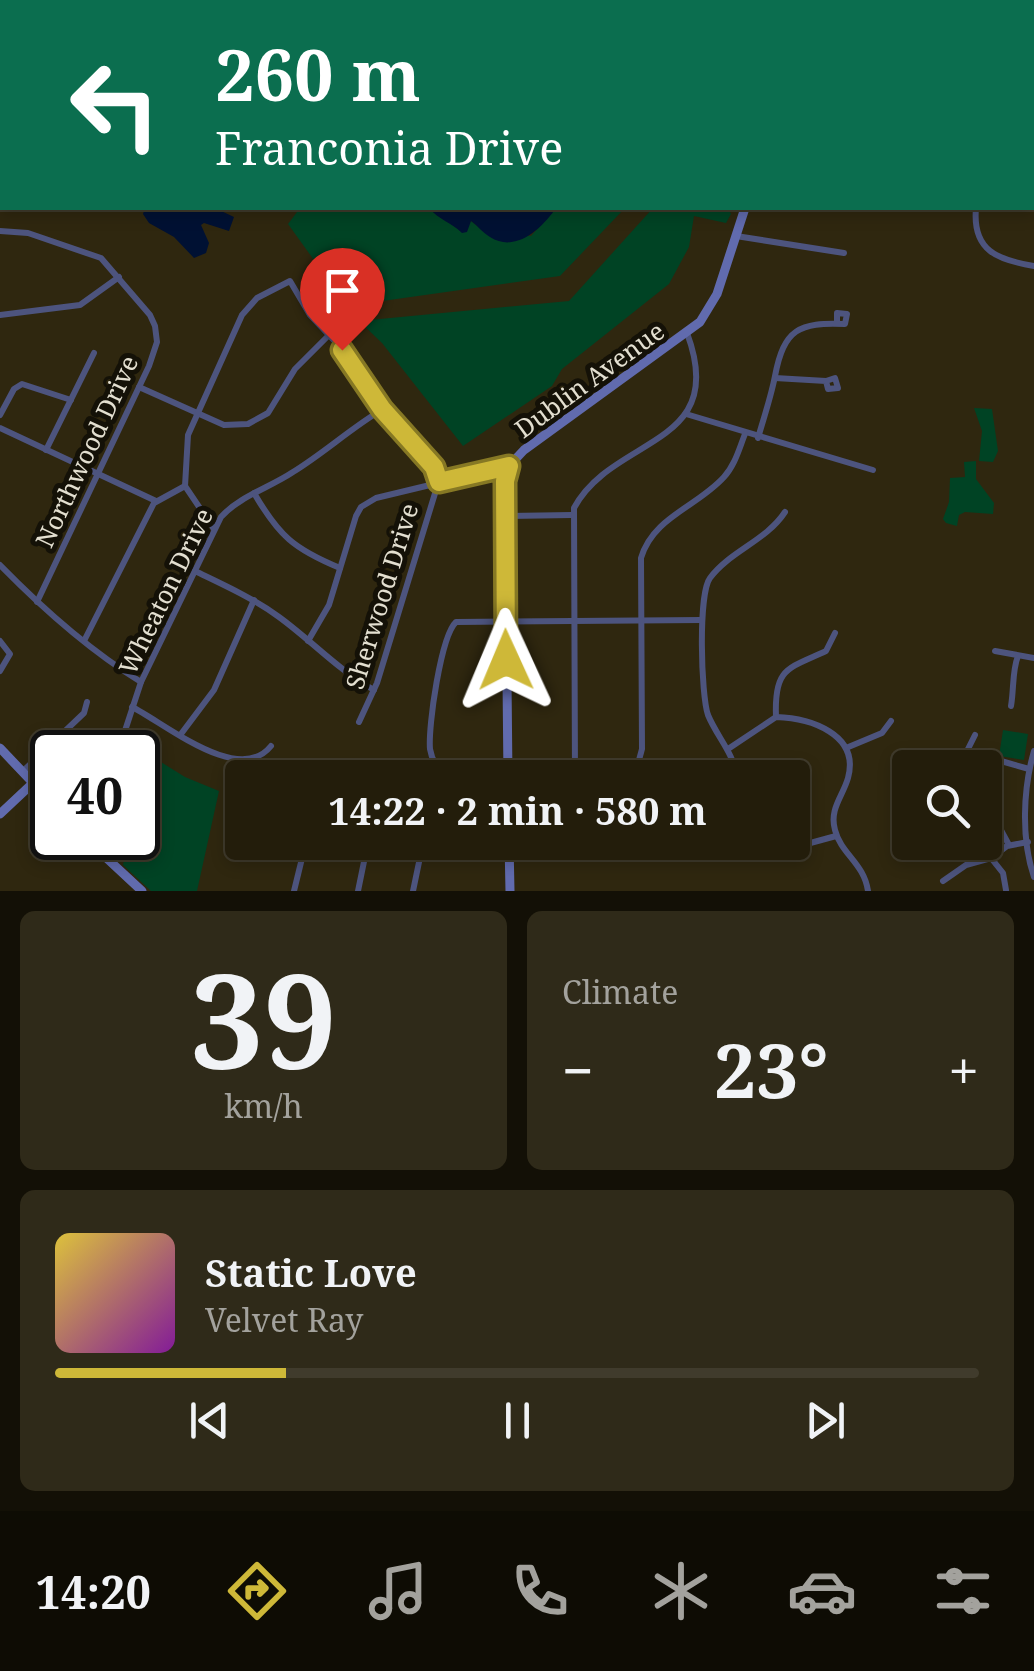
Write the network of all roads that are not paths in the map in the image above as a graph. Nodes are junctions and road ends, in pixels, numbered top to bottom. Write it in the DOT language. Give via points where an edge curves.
graph roads {
  1 [pos="744,210"];
  2 [pos="976,210"];
  3 [pos="0,231"];
  4 [pos="736,236"];
  5 [pos="844,253"];
  6 [pos="1034,266"];
  7 [pos="119,277"];
  8 [pos="0,315"];
  9 [pos="836,322"];
  10 [pos="687,333"];
  11 [pos="329,335"];
  12 [pos="94,353"];
  13 [pos="775,378"];
  14 [pos="826,381"];
  15 [pos="139,387"];
  16 [pos="71,400"];
  17 [pos="382,409"];
  18 [pos="196,413"];
  19 [pos="686,414"];
  20 [pos="0,416"];
  21 [pos="0,428"];
  22 [pos="745,434"];
  23 [pos="758,438"];
  24 [pos="46,450"];
  25 [pos="509,466"];
  26 [pos="873,470"];
  27 [pos="97,474"];
  28 [pos="439,482"];
  29 [pos="185,486"];
  30 [pos="254,493"];
  31 [pos="156,500"];
  32 [pos="786,512"];
  33 [pos="505,516"];
  34 [pos="572,516"];
  35 [pos="214,529"];
  36 [pos="0,565"];
  37 [pos="340,568"];
  38 [pos="195,571"];
  39 [pos="254,600"];
  40 [pos="37,602"];
  41 [pos="702,620"];
  42 [pos="505,621"];
  43 [pos="640,621"];
  44 [pos="574,622"];
  45 [pos="835,633"];
  46 [pos="0,641"];
  47 [pos="84,641"];
  48 [pos="308,641"];
  49 [pos="994,651"];
  50 [pos="1033,654"];
  51 [pos="1018,656"];
  52 [pos="0,671"];
  53 [pos="141,682"];
  54 [pos="374,690"];
  55 [pos="87,702"];
  56 [pos="1011,706"];
  57 [pos="132,707"];
  58 [pos="776,717"];
  59 [pos="358,722"];
  60 [pos="891,722"];
  61 [pos="125,730"];
  62 [pos="180,734"];
  63 [pos="975,735"];
  64 [pos="271,746"];
  65 [pos="0,748"];
  66 [pos="846,748"];
  67 [pos="728,749"];
  68 [pos="968,750"];
  69 [pos="1034,751"];
  70 [pos="433,760"];
  71 [pos="508,760"];
  72 [pos="576,760"];
  73 [pos="639,760"];
  74 [pos="734,760"];
  75 [pos="1002,761"];
  76 [pos="1031,768"];
  77 [pos="22,772"];
  78 [pos="30,780"];
  79 [pos="30,786"];
  80 [pos="0,814"];
  81 [pos="1002,833"];
  82 [pos="836,836"];
  83 [pos="1028,842"];
  84 [pos="810,843"];
  85 [pos="1009,845"];
  86 [pos="1002,850"];
  87 [pos="1032,855"];
  88 [pos="109,860"];
  89 [pos="302,860"];
  90 [pos="364,860"];
  91 [pos="418,860"];
  92 [pos="509,860"];
  93 [pos="983,860"];
  94 [pos="993,860"];
  95 [pos="1033,866"];
  96 [pos="1034,877"];
  97 [pos="944,881"];
  98 [pos="1006,890"];
  99 [pos="142,891"];
  100 [pos="294,891"];
  101 [pos="358,891"];
  102 [pos="413,891"];
  103 [pos="510,891"];
  104 [pos="868,891"];
  1 -- 4 [label="street, Dublin Avenue"];
  2 -- 6 [label="street" via="978,233 992,253"];
  3 -- 7 [label="street, Northwood Drive" via="90,252"];
  4 -- 5 [label="street"];
  4 -- 10 [label="street, Dublin Avenue" via="710,309"];
  7 -- 8 [label="street" via="80,305"];
  7 -- 15 [label="street, Northwood Drive" via="157,333"];
  9 -- 13 [label="street" via="812,324 791,336 778,354"];
  10 -- 19 [label="street" via="698,380"];
  10 -- 25 [label="street, Dublin Avenue"];
  11 -- 17 [label="street"];
  11 -- 18 [label="street" via="302,359 259,420 230,426"];
  11 -- 18 [label="street" via="290,281 257,298 242,315"];
  12 -- 16 [label="street"];
  13 -- 14 [label="street"];
  13 -- 23 [label="street"];
  15 -- 18 [label="street"];
  15 -- 27 [label="street, Northwood Drive"];
  16 -- 20 [label="street" via="22,384"];
  16 -- 24 [label="street"];
  17 -- 28 [label="street" via="434,467"];
  17 -- 30 [label="street, Wheaton Drive"];
  18 -- 29 [label="street" via="185,446"];
  19 -- 22 [label="street"];
  19 -- 34 [label="street" via="592,485"];
  21 -- 24 [label="street"];
  22 -- 23 [label="street"];
  22 -- 43 [label="street" via="721,480 649,536 641,558"];
  23 -- 26 [label="street"];
  24 -- 27 [label="street"];
  25 -- 28 [label="street"];
  25 -- 33 [label="street, Dublin Avenue"];
  27 -- 31 [label="street"];
  27 -- 40 [label="street, Northwood Drive"];
  28 -- 37 [label="street" via="361,507"];
  28 -- 54 [label="street, Sherwood Drive"];
  29 -- 31 [label="street"];
  29 -- 35 [label="street"];
  30 -- 35 [label="street, Wheaton Drive" via="230,506"];
  30 -- 37 [label="street" via="283,537"];
  31 -- 47 [label="street"];
  32 -- 41 [label="street" via="709,578"];
  33 -- 34 [label="street"];
  33 -- 42 [label="street, Dublin Avenue"];
  34 -- 44 [label="street"];
  35 -- 38 [label="street, Wheaton Drive"];
  36 -- 40 [label="street"];
  37 -- 48 [label="street" via="329,606"];
  38 -- 39 [label="street"];
  38 -- 53 [label="street, Wheaton Drive"];
  39 -- 48 [label="street"];
  39 -- 62 [label="street" via="214,690"];
  40 -- 47 [label="street"];
  41 -- 43 [label="street"];
  41 -- 67 [label="street" via="705,702"];
  42 -- 44 [label="street"];
  42 -- 70 [label="street" via="459,621 449,628"];
  42 -- 71 [label="street, Dublin Avenue"];
  43 -- 44 [label="street"];
  43 -- 73 [label="street"];
  44 -- 72 [label="street"];
  45 -- 58 [label="street" via="826,651 780,678"];
  46 -- 52 [label="street" via="10,654"];
  47 -- 53 [label="street"];
  48 -- 54 [label="street"];
  49 -- 51 [label="street"];
  50 -- 51 [label="street"];
  51 -- 56 [label="street"];
  53 -- 57 [label="street, Wheaton Drive"];
  54 -- 59 [label="street, Sherwood Drive"];
  55 -- 77 [label="street" via="84,713"];
  57 -- 61 [label="street, Wheaton Drive"];
  57 -- 62 [label="street"];
  58 -- 66 [label="street" via="824,728"];
  58 -- 67 [label="street"];
  60 -- 66 [label="street"];
  62 -- 64 [label="street" via="232,761 260,757"];
  63 -- 68 [label="street"];
  65 -- 77 [label="street"];
  66 -- 82 [label="street" via="849,772 834,810"];
  67 -- 74 [label="street"];
  69 -- 76 [label="street"];
  75 -- 76 [label="street"];
  76 -- 83 [label="street"];
  77 -- 78 [label="street"];
  79 -- 80 [label="street"];
  81 -- 85 [label="street"];
  82 -- 84 [label="street"];
  82 -- 104 [label="street" via="861,867"];
  83 -- 85 [label="street"];
  83 -- 87 [label="street"];
  85 -- 86 [label="street"];
  87 -- 95 [label="street"];
  88 -- 99 [label="street"];
  89 -- 100 [label="street"];
  90 -- 101 [label="street"];
  91 -- 102 [label="street"];
  92 -- 103 [label="street"];
  93 -- 97 [label="street"];
  94 -- 98 [label="street"];
  95 -- 96 [label="street"];
}
